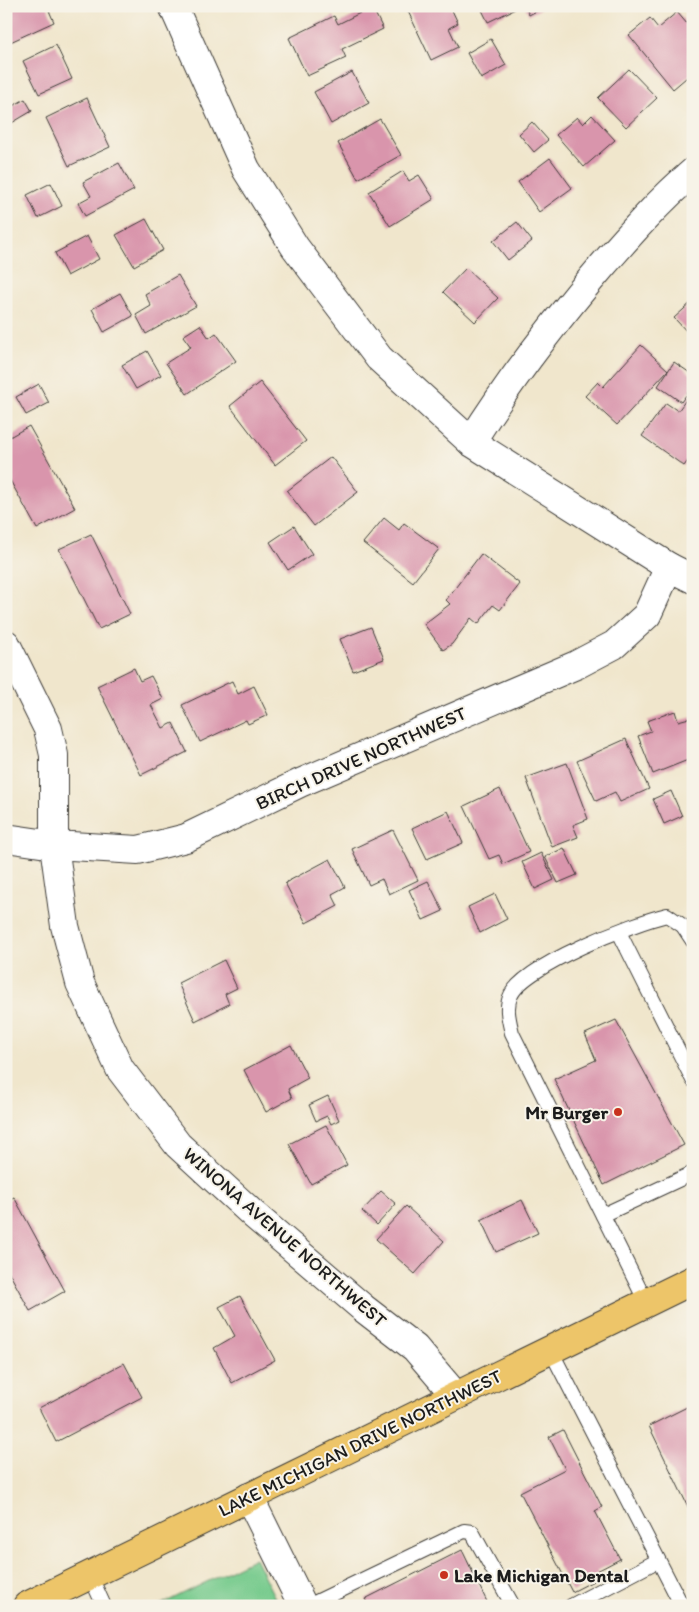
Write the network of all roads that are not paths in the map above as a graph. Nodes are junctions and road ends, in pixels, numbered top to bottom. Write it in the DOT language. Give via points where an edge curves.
graph roads {
  1 [pos="181,9"];
  2 [pos="693,172"];
  3 [pos="471,442"];
  4 [pos="681,573"];
  5 [pos="6,644"];
  6 [pos="6,838"];
  7 [pos="54,845"];
  8 [pos="619,932"];
  9 [pos="693,941"];
  10 [pos="693,1080"];
  11 [pos="693,1173"];
  12 [pos="602,1215"];
  13 [pos="693,1280"];
  14 [pos="646,1302"];
  15 [pos="550,1349"];
  16 [pos="455,1396"];
  17 [pos="249,1497"];
  18 [pos="657,1561"];
  19 [pos="90,1575"];
  20 [pos="40,1603"];
  21 [pos="104,1606"];
  22 [pos="304,1606"];
  23 [pos="308,1606"];
  24 [pos="513,1606"];
  25 [pos="571,1606"];
  26 [pos="682,1606"];
  1 -- 3 [label="street" via="246,169 295,246 379,358"];
  2 -- 3 [label="street" via="638,225 562,313"];
  3 -- 4 [label="street"];
  4 -- 7 [label="street, BIRCH DRIVE NORTHWEST" via="647,614 614,645 576,665 300,784 186,838 138,850"];
  5 -- 7 [label="street, WINONA AVENUE NORTHWEST" via="50,737 54,755"];
  6 -- 7 [label="street, BIRCH DRIVE NORTHWEST"];
  7 -- 16 [label="street, WINONA AVENUE NORTHWEST" via="65,926 80,983 120,1069 178,1146 261,1222 415,1348"];
  8 -- 9 [label="lane" via="666,915 682,926"];
  8 -- 10 [label="lane"];
  8 -- 12 [label="lane" via="538,968 511,994 507,1010 512,1032"];
  11 -- 12 [label="lane"];
  12 -- 14 [label="lane"];
  13 -- 14 [label="highway, LAKE MICHIGAN DRIVE NORTHWEST"];
  14 -- 15 [label="highway, LAKE MICHIGAN DRIVE NORTHWEST"];
  15 -- 16 [label="highway, LAKE MICHIGAN DRIVE NORTHWEST"];
  15 -- 18 [label="lane"];
  16 -- 17 [label="highway, LAKE MICHIGAN DRIVE NORTHWEST"];
  17 -- 19 [label="highway, LAKE MICHIGAN DRIVE NORTHWEST"];
  17 -- 22 [label="street"];
  18 -- 25 [label="lane"];
  18 -- 26 [label="lane"];
  19 -- 20 [label="highway, LAKE MICHIGAN DRIVE NORTHWEST"];
  19 -- 21 [label="lane"];
  23 -- 24 [label="lane" via="464,1531 472,1532"];
}
